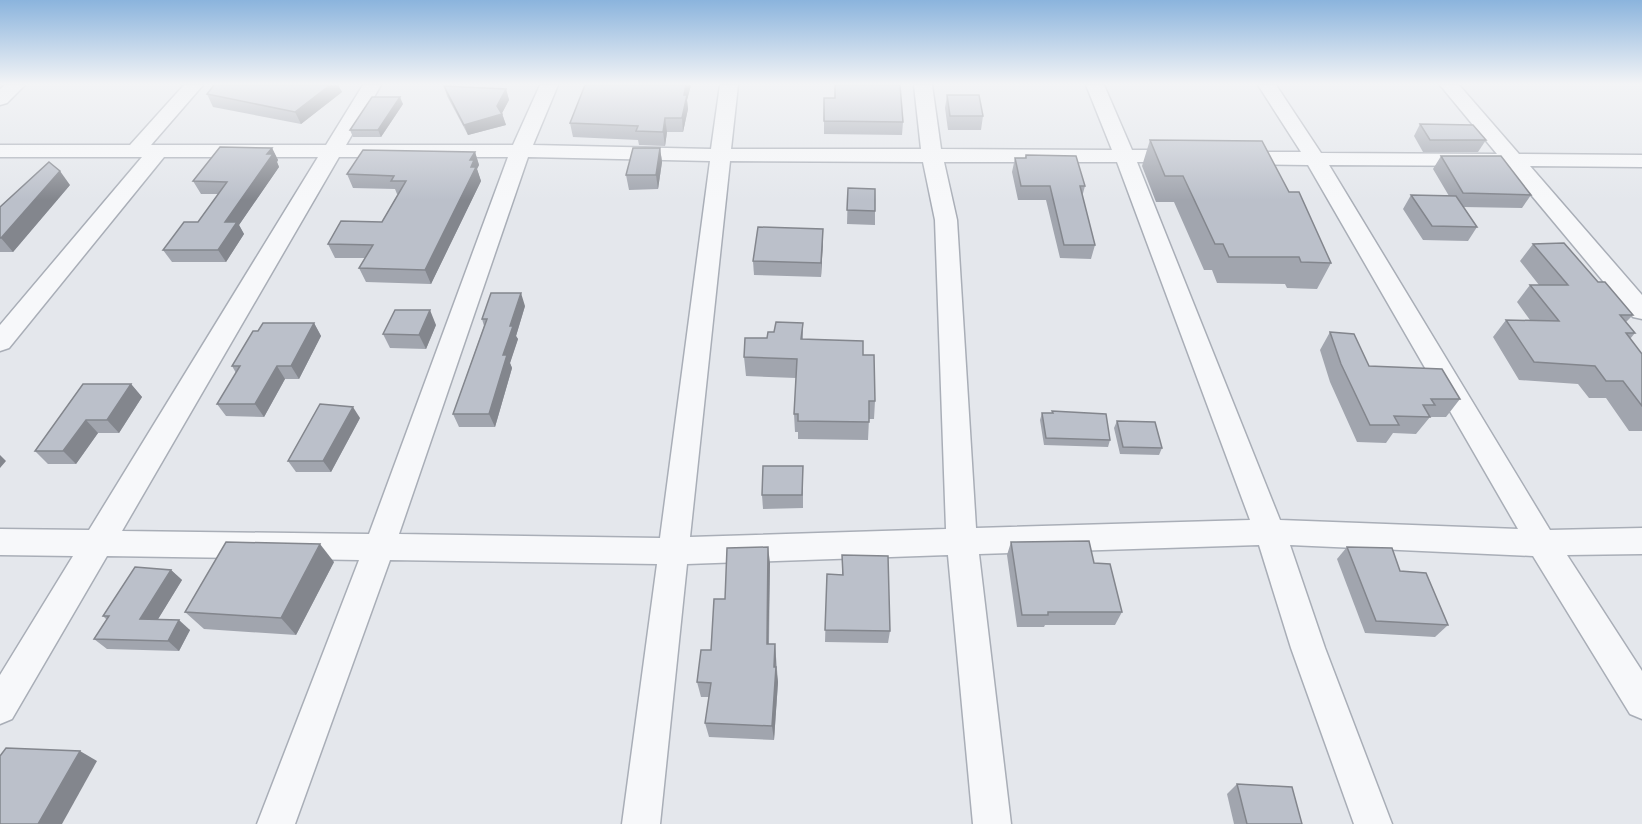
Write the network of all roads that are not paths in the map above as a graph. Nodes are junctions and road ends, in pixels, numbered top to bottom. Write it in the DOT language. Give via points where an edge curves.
graph roads {
  1 [pos="167,123"];
  2 [pos="349,123"];
  3 [pos="532,123"];
  4 [pos="724,123"];
  5 [pos="928,123"];
  6 [pos="1111,123"];
  7 [pos="1292,123"];
  8 [pos="1482,123"];
  9 [pos="148,150"];
  10 [pos="0,151"];
  11 [pos="333,151"];
  12 [pos="520,151"];
  13 [pos="1124,154"];
  14 [pos="719,155"];
  15 [pos="932,155"];
  16 [pos="1196,157"];
  17 [pos="1220,157"];
  18 [pos="1316,160"];
  19 [pos="1642,161"];
  20 [pos="1516,162"];
  21 [pos="1642,311"];
  22 [pos="0,342"];
  23 [pos="1270,532"];
  24 [pos="1642,541"];
  25 [pos="0,542"];
  26 [pos="99,543"];
  27 [pos="962,543"];
  28 [pos="1542,543"];
  29 [pos="380,546"];
  30 [pos="672,551"];
  31 [pos="1642,702"];
  32 [pos="0,708"];
  33 [pos="276,824"];
  34 [pos="641,824"];
  35 [pos="992,824"];
  36 [pos="1373,824"];
  1 -- 9 [label="street"];
  2 -- 11 [label="street"];
  3 -- 12 [label="street"];
  4 -- 14 [label="street"];
  5 -- 15 [label="street"];
  6 -- 13 [label="street"];
  7 -- 18 [label="street"];
  8 -- 20 [label="street"];
  9 -- 10 [label="street"];
  9 -- 11 [label="street"];
  9 -- 22 [label="street"];
  11 -- 12 [label="street"];
  11 -- 26 [label="street"];
  12 -- 14 [label="street"];
  12 -- 29 [label="street"];
  13 -- 15 [label="street"];
  13 -- 16 [label="street"];
  13 -- 23 [label="street"];
  14 -- 15 [label="street"];
  14 -- 30 [label="street"];
  15 -- 27 [label="street" via="946,220"];
  17 -- 18 [label="street"];
  18 -- 20 [label="street"];
  18 -- 28 [label="street"];
  19 -- 20 [label="street"];
  20 -- 21 [label="street"];
  23 -- 27 [label="street"];
  23 -- 28 [label="street"];
  23 -- 36 [label="street"];
  24 -- 28 [label="street"];
  25 -- 26 [label="street"];
  26 -- 29 [label="street"];
  26 -- 32 [label="street"];
  27 -- 30 [label="street"];
  27 -- 35 [label="street"];
  28 -- 31 [label="street"];
  29 -- 30 [label="street"];
  29 -- 33 [label="street"];
  30 -- 34 [label="street"];
}
